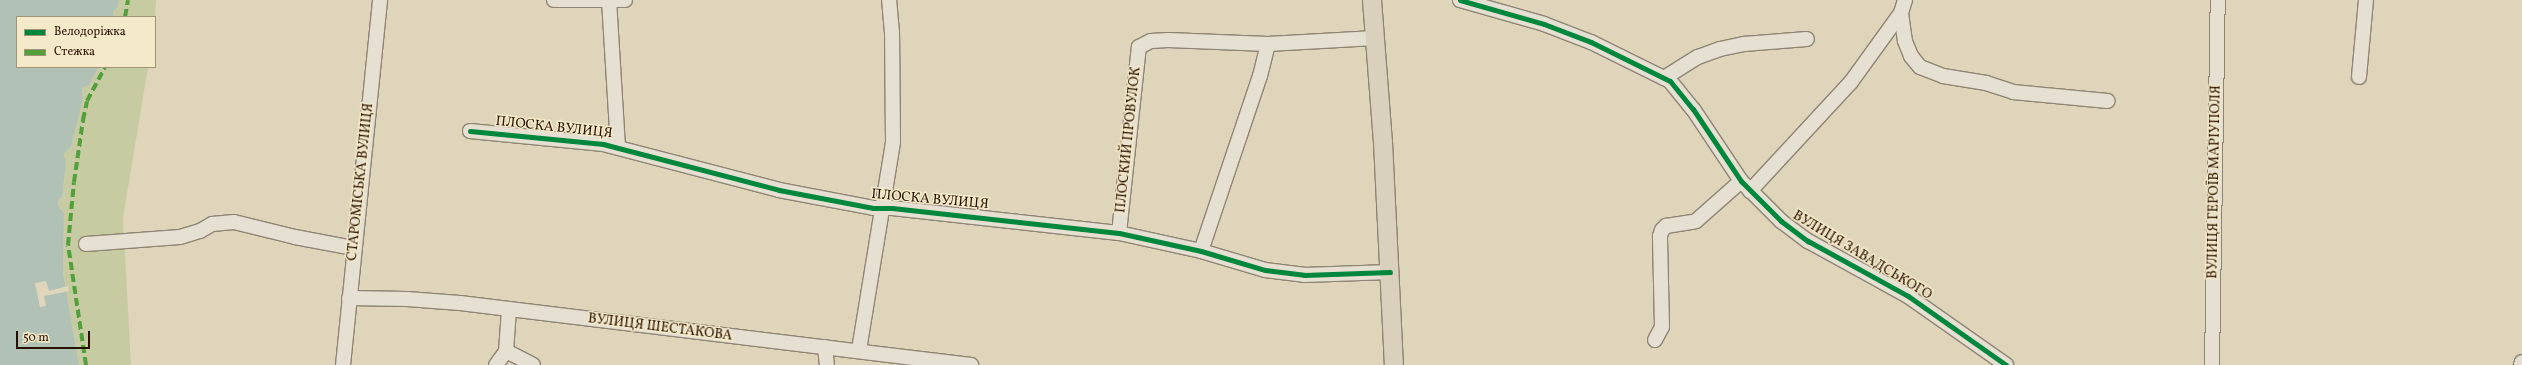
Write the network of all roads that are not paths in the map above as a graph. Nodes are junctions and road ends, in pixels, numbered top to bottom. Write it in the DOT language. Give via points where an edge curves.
graph roads {
  1 [pos="380,0"];
  2 [pos="554,0"];
  3 [pos="625,0"];
  4 [pos="889,0"];
  5 [pos="1372,0"];
  6 [pos="1460,0"];
  7 [pos="2218,0"];
  8 [pos="2366,0"];
  9 [pos="609,1"];
  10 [pos="1903,6"];
  11 [pos="1375,38"];
  12 [pos="1807,39"];
  13 [pos="1268,44"];
  14 [pos="2359,77"];
  15 [pos="1664,78"];
  16 [pos="2108,101"];
  17 [pos="470,131"];
  18 [pos="618,147"];
  19 [pos="1745,186"];
  20 [pos="883,208"];
  21 [pos="1119,232"];
  22 [pos="86,244"];
  23 [pos="354,248"];
  24 [pos="1201,251"];
  25 [pos="1390,272"];
  26 [pos="349,298"];
  27 [pos="509,310"];
  28 [pos="1655,340"];
  29 [pos="825,347"];
  30 [pos="859,350"];
  31 [pos="506,351"];
  32 [pos="2522,362"];
  33 [pos="343,365"];
  34 [pos="496,365"];
  35 [pos="533,365"];
  36 [pos="826,365"];
  37 [pos="971,365"];
  38 [pos="1394,365"];
  39 [pos="2006,365"];
  40 [pos="2212,365"];
  41 [pos="2521,365"];
  1 -- 23 [label="street, СТАРОМІСЬКА ВУЛИЦЯ"];
  2 -- 9 [label="street"];
  3 -- 9 [label="street"];
  4 -- 20 [label="street" via="892,33 893,142"];
  5 -- 11 [label="main road"];
  6 -- 15 [label="street, ВУЛИЦЯ ЗАВАДСЬКОГО" via="1544,24 1591,42"];
  7 -- 40 [label="street, ВУЛИЦЯ ГЕРОЇВ МАРІУПОЛЯ"];
  8 -- 14 [label="street"];
  9 -- 18 [label="street"];
  10 -- 16 [label="street" via="1905,41 1911,56 1920,67 1943,76 1986,83 2013,92"];
  10 -- 19 [label="street" via="1851,82"];
  11 -- 13 [label="street"];
  11 -- 25 [label="main road"];
  12 -- 15 [label="street" via="1744,44 1720,49 1698,57"];
  13 -- 21 [label="street, ПЛОСКИЙ ПРОВУЛОК" via="1168,40 1151,41 1139,47"];
  13 -- 24 [label="street" via="1260,76"];
  15 -- 19 [label="street, ВУЛИЦЯ ЗАВАДСЬКОГО" via="1693,109"];
  17 -- 18 [label="street, ПЛОСКА ВУЛИЦЯ"];
  18 -- 20 [label="street, ПЛОСКА ВУЛИЦЯ" via="779,190 846,204"];
  19 -- 28 [label="street" via="1696,221 1666,226 1662,230 1662,327"];
  19 -- 39 [label="street, ВУЛИЦЯ ЗАВАДСЬКОГО" via="1781,221 1808,241 1908,296"];
  20 -- 21 [label="street, ПЛОСКА ВУЛИЦЯ"];
  20 -- 30 [label="street"];
  21 -- 24 [label="street, ПЛОСКА ВУЛИЦЯ"];
  22 -- 23 [label="street" via="180,238 212,224 234,222"];
  23 -- 26 [label="street, СТАРОМІСЬКА ВУЛИЦЯ"];
  24 -- 25 [label="street, ПЛОСКА ВУЛИЦЯ" via="1265,270 1304,275"];
  25 -- 38 [label="main road"];
  26 -- 27 [label="street, ВУЛИЦЯ ШЕСТАКОВА" via="407,299"];
  26 -- 33 [label="street, СТАРОМІСЬКА ВУЛИЦЯ"];
  27 -- 29 [label="street, ВУЛИЦЯ ШЕСТАКОВА"];
  27 -- 31 [label="street"];
  29 -- 30 [label="street, ВУЛИЦЯ ШЕСТАКОВА"];
  29 -- 36 [label="street"];
  30 -- 37 [label="street, ВУЛИЦЯ ШЕСТАКОВА"];
  31 -- 34 [label="street"];
  31 -- 35 [label="street"];
  32 -- 41 [label="street"];
}
